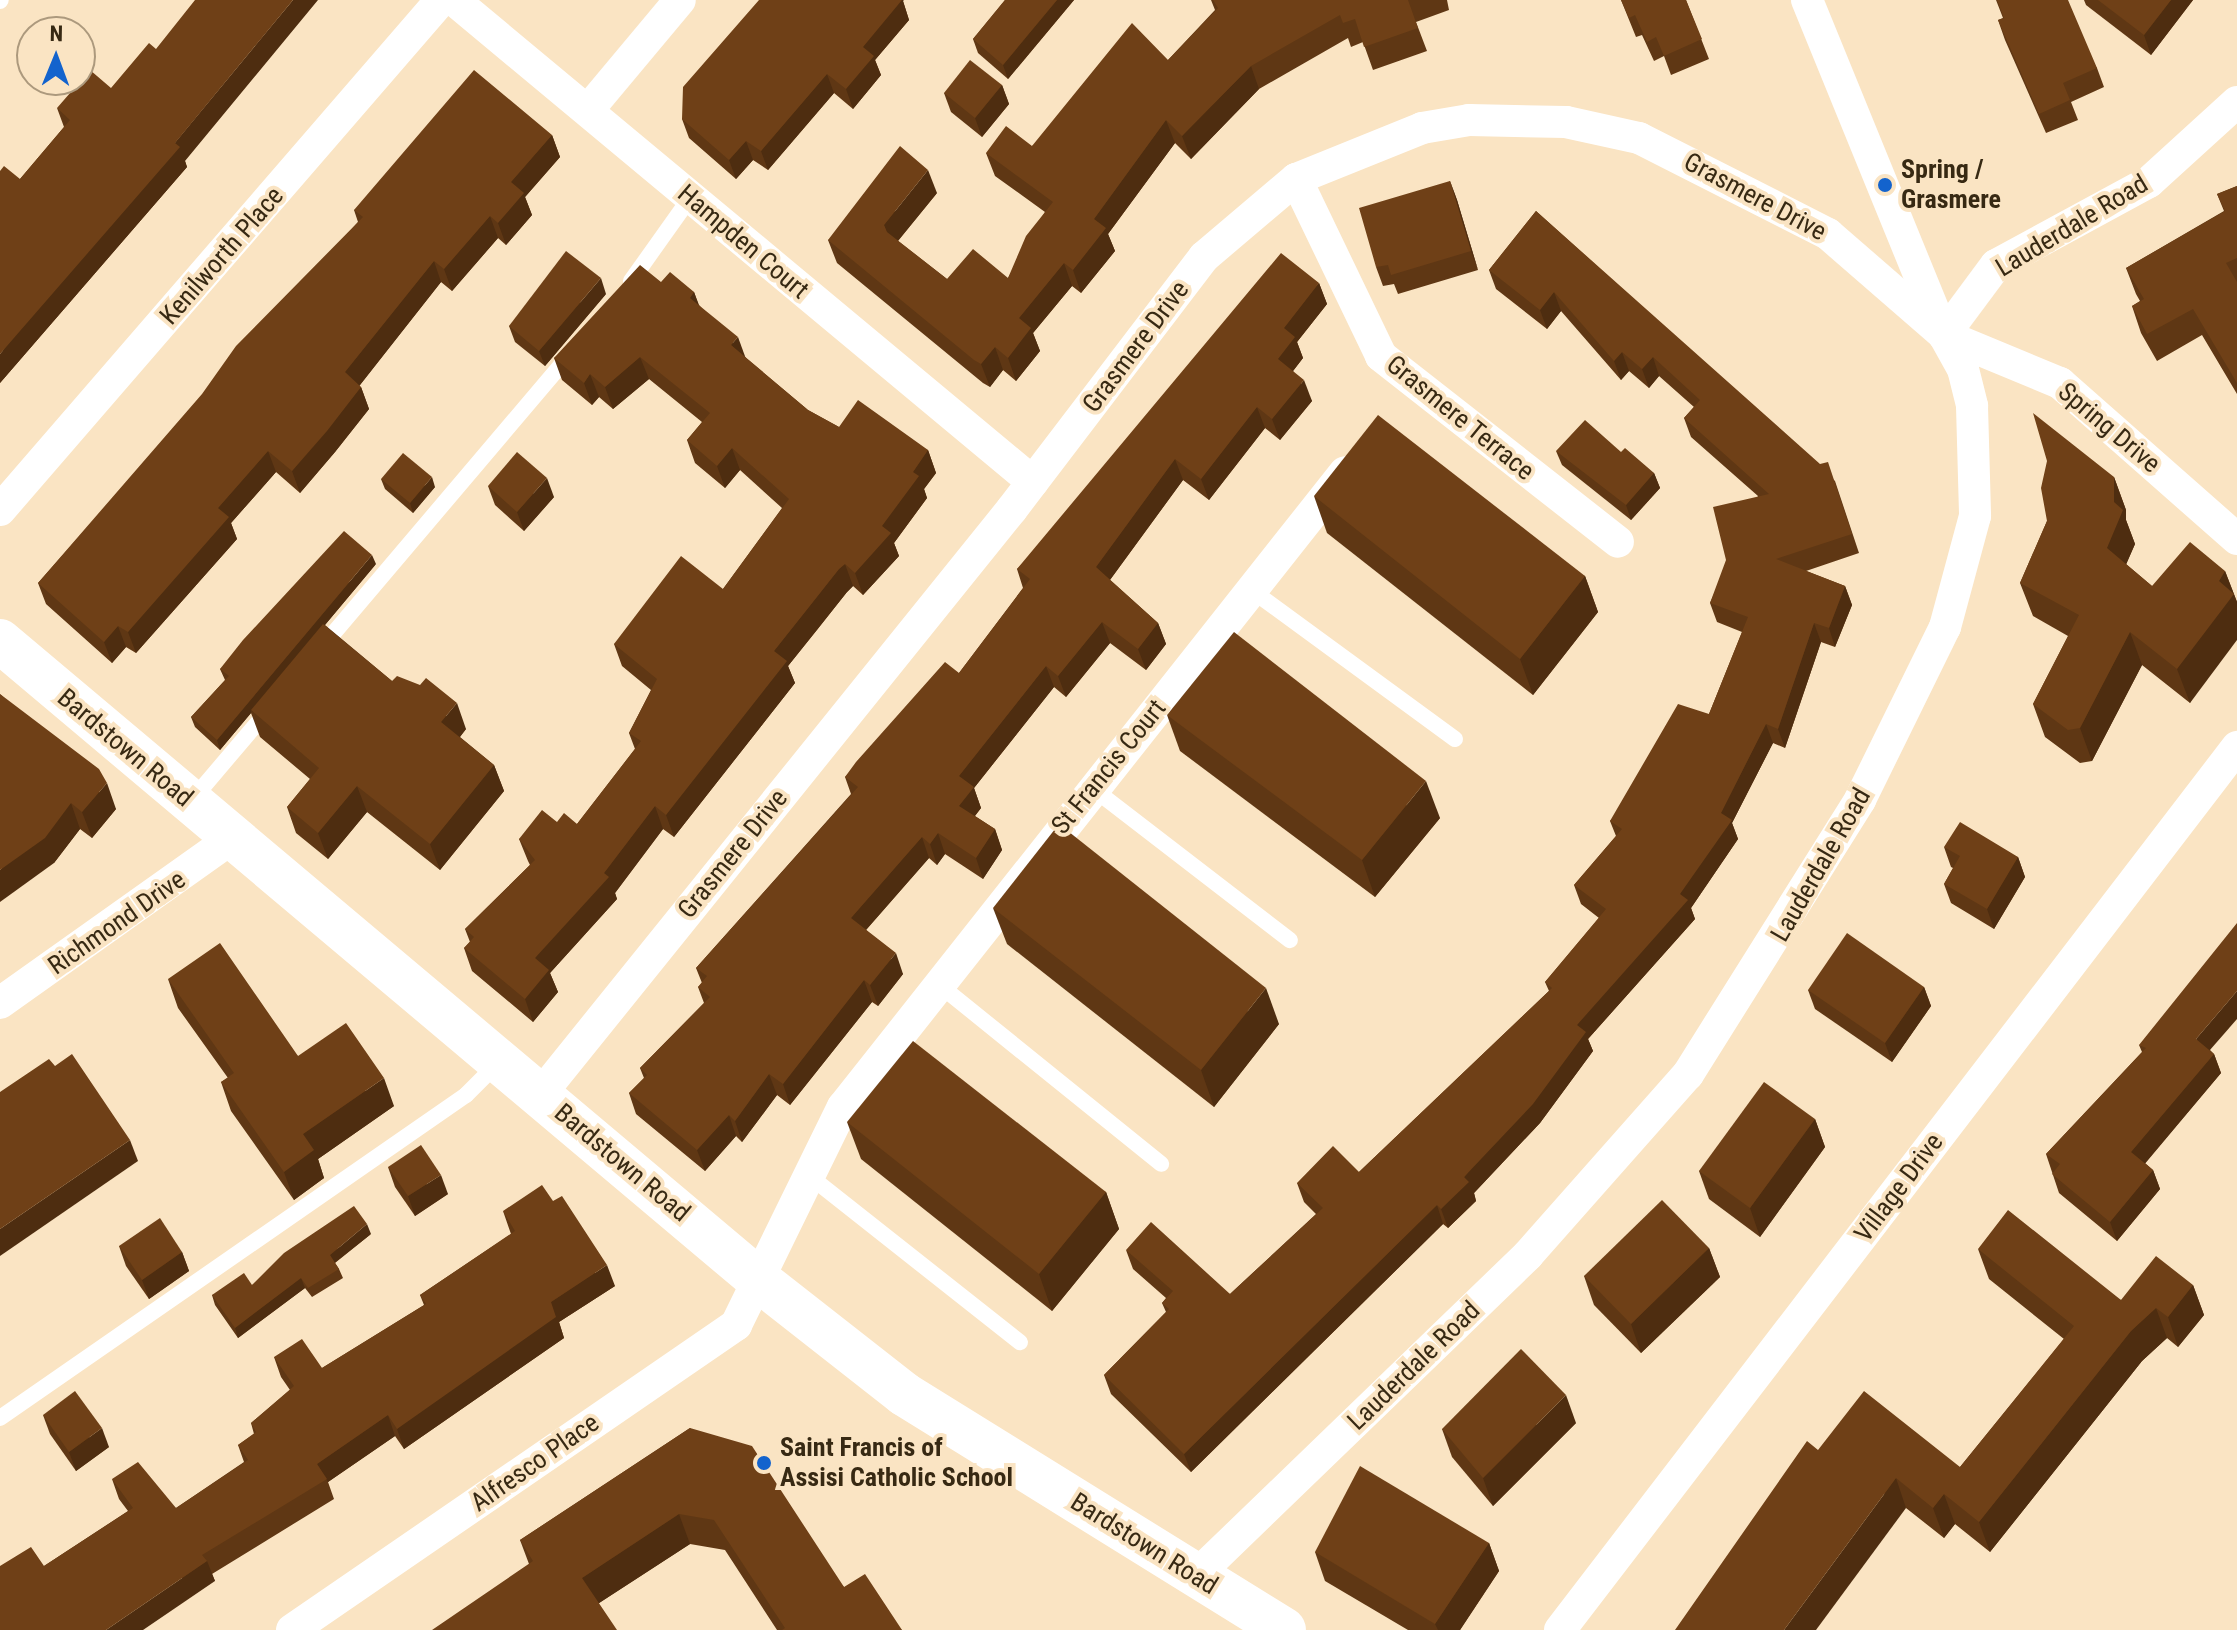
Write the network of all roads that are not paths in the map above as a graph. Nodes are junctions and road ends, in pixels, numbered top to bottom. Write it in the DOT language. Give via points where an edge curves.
graph roads {
  1 [pos="441,0"];
  2 [pos="454,0"];
  3 [pos="680,0"];
  4 [pos="1807,0"];
  5 [pos="2237,102"];
  6 [pos="588,110"];
  7 [pos="1296,179"];
  8 [pos="690,198"];
  9 [pos="616,300"];
  10 [pos="1944,335"];
  11 [pos="585,336"];
  12 [pos="1369,441"];
  13 [pos="1033,482"];
  14 [pos="0,510"];
  15 [pos="2237,539"];
  16 [pos="1618,542"];
  17 [pos="1254,592"];
  18 [pos="0,641"];
  19 [pos="309,663"];
  20 [pos="288,687"];
  21 [pos="1455,739"];
  22 [pos="2237,747"];
  23 [pos="1091,787"];
  24 [pos="190,803"];
  25 [pos="231,839"];
  26 [pos="1290,940"];
  27 [pos="936,982"];
  28 [pos="0,1003"];
  29 [pos="499,1062"];
  30 [pos="540,1095"];
  31 [pos="1161,1164"];
  32 [pos="812,1178"];
  33 [pos="760,1281"];
  34 [pos="1020,1342"];
  35 [pos="0,1418"];
  36 [pos="1195,1577"];
  37 [pos="292,1630"];
  38 [pos="1284,1630"];
  39 [pos="1560,1630"];
  1 -- 14 [label="street, Kenilworth Place"];
  2 -- 6 [label="street, Hampden Court"];
  3 -- 6 [label="street"];
  4 -- 10 [label="street"];
  5 -- 10 [label="street, Lauderdale Road" via="2149,182 1996,265"];
  6 -- 8 [label="street, Hampden Court"];
  7 -- 10 [label="street, Grasmere Drive" via="1379,140 1469,120 1566,122 1639,138 1740,183 1828,234"];
  7 -- 13 [label="street, Grasmere Drive" via="1204,257"];
  7 -- 16 [label="street, Grasmere Terrace" via="1381,356"];
  8 -- 9 [label="lane"];
  8 -- 13 [label="street, Hampden Court"];
  10 -- 15 [label="street, Spring Drive" via="2060,383"];
  10 -- 36 [label="street, Lauderdale Road" via="1972,406 1975,516 1964,558 1945,627 1860,800 1779,939 1688,1074 1528,1255"];
  11 -- 19 [label="lane"];
  12 -- 17 [label="street, St Francis Court"];
  13 -- 30 [label="street, Grasmere Drive"];
  17 -- 21 [label="lane"];
  17 -- 23 [label="street, St Francis Court"];
  18 -- 24 [label="main road, Bardstown Road"];
  20 -- 24 [label="lane"];
  22 -- 39 [label="street, Village Drive"];
  23 -- 26 [label="lane"];
  23 -- 27 [label="street, St Francis Court"];
  24 -- 25 [label="main road, Bardstown Road"];
  25 -- 28 [label="street, Richmond Drive"];
  25 -- 29 [label="main road, Bardstown Road"];
  27 -- 31 [label="lane"];
  27 -- 32 [label="street, St Francis Court" via="843,1107"];
  29 -- 30 [label="main road, Bardstown Road"];
  29 -- 35 [label="lane" via="466,1095"];
  30 -- 33 [label="main road, Bardstown Road"];
  32 -- 33 [label="street, St Francis Court"];
  32 -- 34 [label="lane"];
  33 -- 36 [label="main road, Bardstown Road" via="904,1394"];
  33 -- 37 [label="street, Alfresco Place" via="736,1325"];
  36 -- 38 [label="main road, Bardstown Road"];
}
